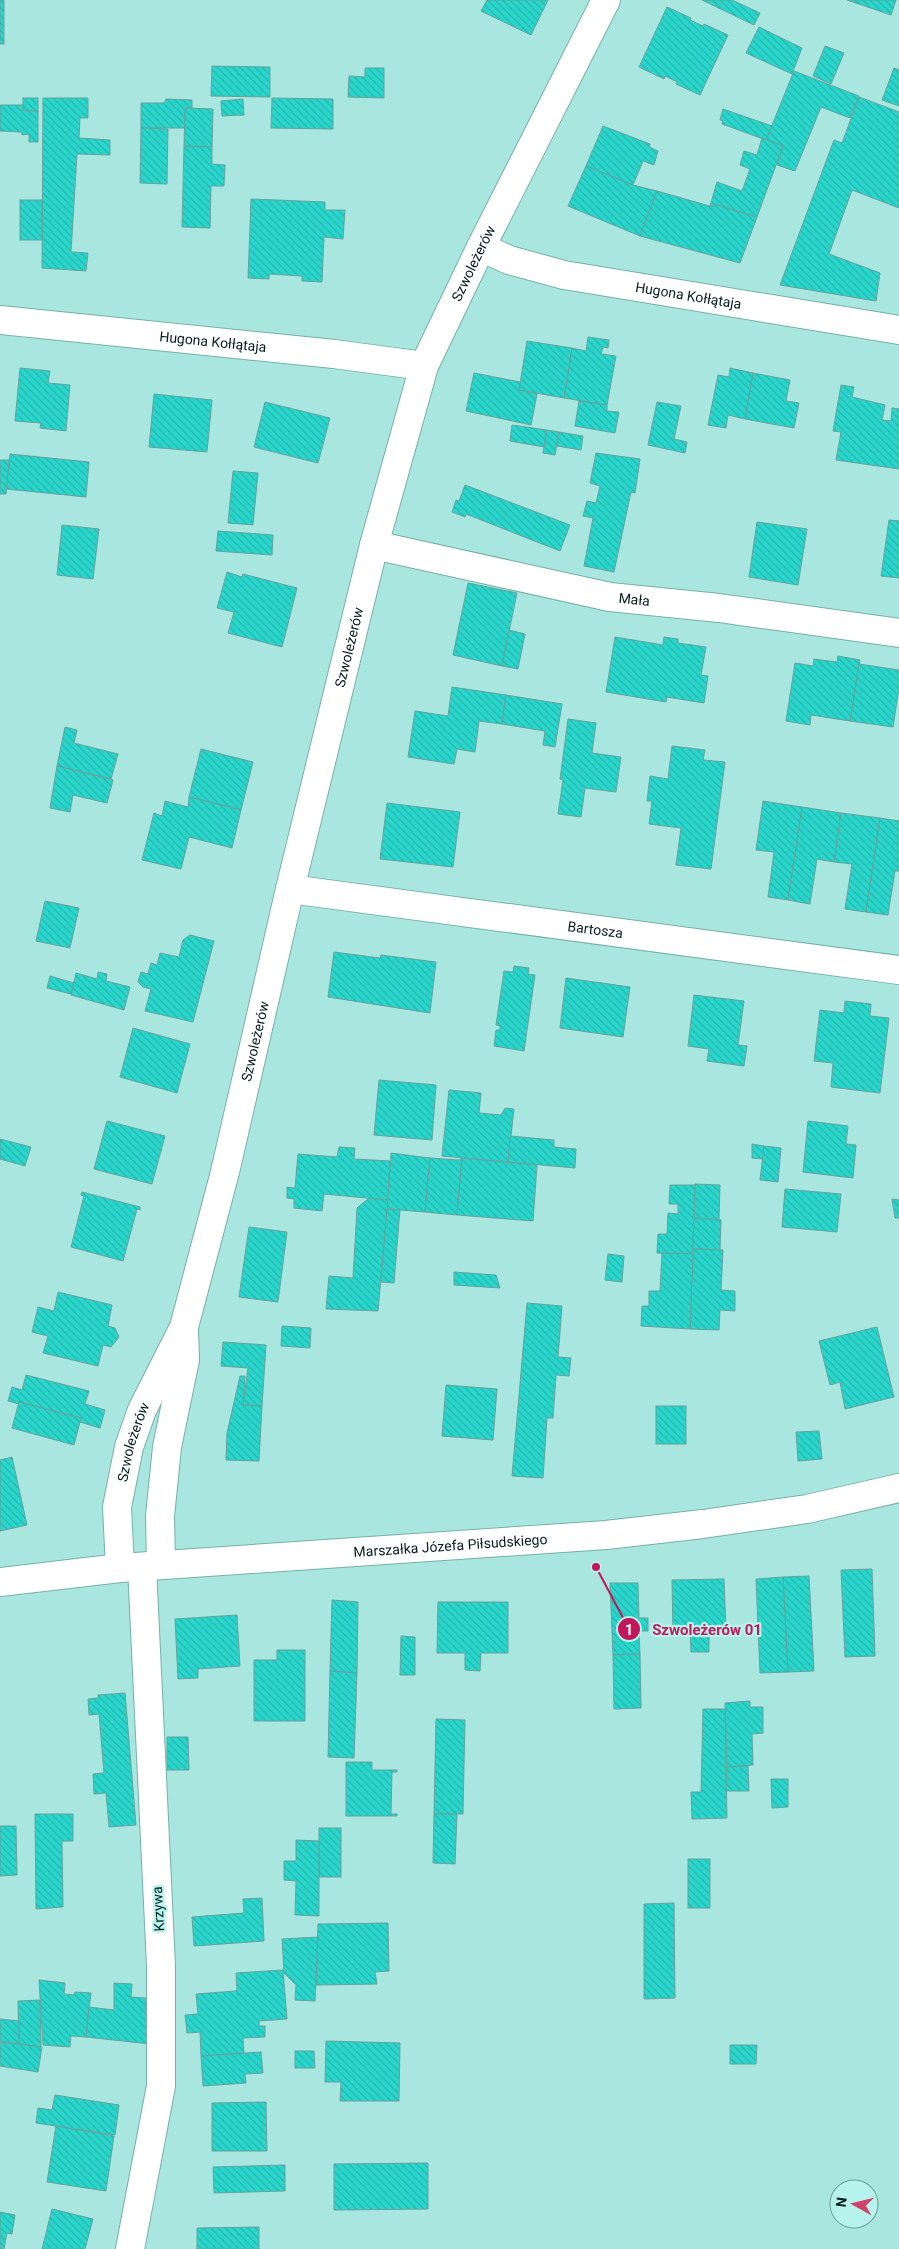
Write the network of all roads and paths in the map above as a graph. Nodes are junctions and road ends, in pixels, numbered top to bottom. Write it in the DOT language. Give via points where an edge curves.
graph roads {
  1 [pos="606,0"];
  2 [pos="481,247"];
  3 [pos="0,320"];
  4 [pos="899,330"];
  5 [pos="424,366"];
  6 [pos="374,545"];
  7 [pos="899,633"];
  8 [pos="290,889"];
  9 [pos="899,970"];
  10 [pos="184,1327"];
  11 [pos="899,1488"];
  12 [pos="141,1567"];
  13 [pos="0,1582"];
  14 [pos="130,2249"];
  1 -- 2 [label="street, Szwoleżerów"];
  2 -- 4 [label="street, Hugona Kołłątaja" via="509,260 564,275"];
  2 -- 5 [label="street, Szwoleżerów"];
  3 -- 5 [label="street, Hugona Kołłątaja"];
  5 -- 6 [label="street, Szwoleżerów"];
  6 -- 7 [label="street, Mała" via="610,597 719,608"];
  6 -- 8 [label="street, Szwoleżerów"];
  8 -- 9 [label="street, Bartosza"];
  8 -- 10 [label="street, Szwoleżerów" via="225,1172"];
  10 -- 12 [label="street, Szwoleżerów" via="184,1360 167,1447 160,1516"];
  10 -- 12 [label="street, Szwoleżerów" via="142,1410 129,1447 117,1507"];
  11 -- 12 [label="street, Marszałka Józefa Piłsudskiego" via="807,1508 636,1532"];
  12 -- 13 [label="street, Marszałka Józefa Piłsudskiego"];
  12 -- 14 [label="street, Krzywa" via="161,1966 160,2086"];
}
